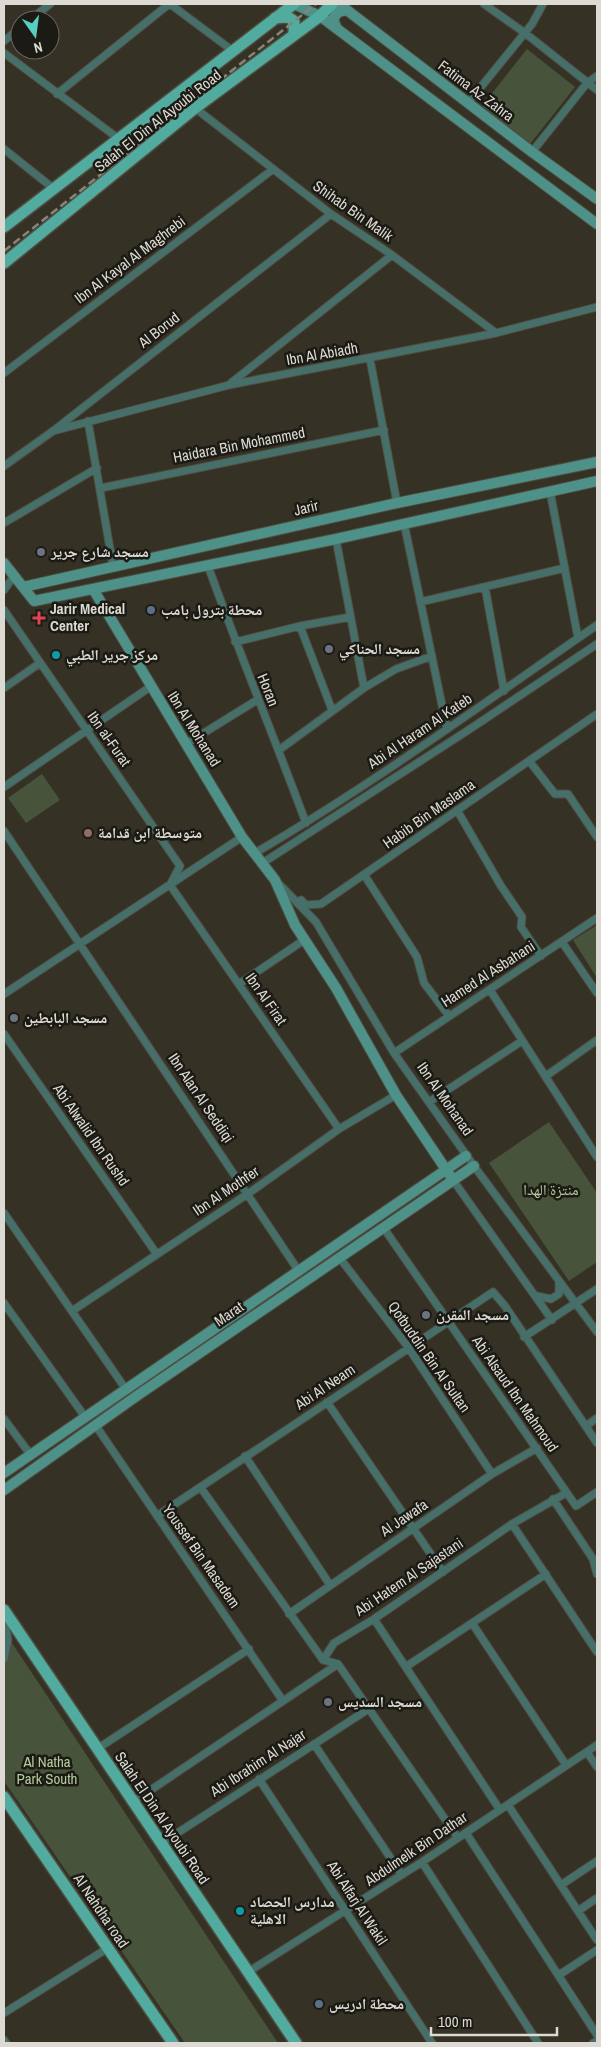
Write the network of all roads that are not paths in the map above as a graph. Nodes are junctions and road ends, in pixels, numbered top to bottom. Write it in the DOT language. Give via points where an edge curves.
graph roads {
  1 [pos="170,4"];
  2 [pos="294,4"];
  3 [pos="332,4"];
  4 [pos="484,4"];
  5 [pos="543,4"];
  6 [pos="343,7"];
  7 [pos="320,16"];
  8 [pos="275,18"];
  9 [pos="337,29"];
  10 [pos="525,33"];
  11 [pos="294,35"];
  12 [pos="233,51"];
  13 [pos="4,53"];
  14 [pos="597,76"];
  15 [pos="587,83"];
  16 [pos="597,90"];
  17 [pos="57,94"];
  18 [pos="468,103"];
  19 [pos="196,108"];
  20 [pos="119,139"];
  21 [pos="4,149"];
  22 [pos="532,152"];
  23 [pos="272,170"];
  24 [pos="54,188"];
  25 [pos="597,199"];
  26 [pos="331,214"];
  27 [pos="597,224"];
  28 [pos="4,227"];
  29 [pos="392,255"];
  30 [pos="4,263"];
  31 [pos="597,307"];
  32 [pos="496,333"];
  33 [pos="370,359"];
  34 [pos="4,374"];
  35 [pos="229,385"];
  36 [pos="88,421"];
  37 [pos="384,430"];
  38 [pos="53,431"];
  39 [pos="597,462"];
  40 [pos="4,466"];
  41 [pos="97,468"];
  42 [pos="597,481"];
  43 [pos="101,488"];
  44 [pos="550,491"];
  45 [pos="397,503"];
  46 [pos="4,523"];
  47 [pos="404,523"];
  48 [pos="336,539"];
  49 [pos="4,564"];
  50 [pos="113,566"];
  51 [pos="208,566"];
  52 [pos="565,568"];
  53 [pos="14,576"];
  54 [pos="23,587"];
  55 [pos="485,587"];
  56 [pos="93,589"];
  57 [pos="4,590"];
  58 [pos="420,602"];
  59 [pos="4,610"];
  60 [pos="350,618"];
  61 [pos="597,625"];
  62 [pos="300,626"];
  63 [pos="578,638"];
  64 [pos="235,642"];
  65 [pos="597,644"];
  66 [pos="432,656"];
  67 [pos="40,663"];
  68 [pos="150,687"];
  69 [pos="4,688"];
  70 [pos="364,688"];
  71 [pos="504,691"];
  72 [pos="257,700"];
  73 [pos="332,710"];
  74 [pos="597,714"];
  75 [pos="448,729"];
  76 [pos="87,730"];
  77 [pos="186,744"];
  78 [pos="279,750"];
  79 [pos="530,762"];
  80 [pos="4,787"];
  81 [pos="458,810"];
  82 [pos="306,823"];
  83 [pos="4,831"];
  84 [pos="242,837"];
  85 [pos="597,837"];
  86 [pos="255,853"];
  87 [pos="261,864"];
  88 [pos="364,876"];
  89 [pos="275,880"];
  90 [pos="170,885"];
  91 [pos="597,918"];
  92 [pos="304,940"];
  93 [pos="562,942"];
  94 [pos="79,943"];
  95 [pos="541,956"];
  96 [pos="240,984"];
  97 [pos="490,990"];
  98 [pos="597,993"];
  99 [pos="4,994"];
  100 [pos="449,1016"];
  101 [pos="4,1034"];
  102 [pos="597,1040"];
  103 [pos="522,1041"];
  104 [pos="394,1053"];
  105 [pos="546,1076"];
  106 [pos="396,1095"];
  107 [pos="429,1102"];
  108 [pos="339,1129"];
  109 [pos="466,1156"];
  110 [pos="597,1157"];
  111 [pos="474,1166"];
  112 [pos="446,1170"];
  113 [pos="454,1180"];
  114 [pos="421,1187"];
  115 [pos="248,1193"];
  116 [pos="429,1197"];
  117 [pos="4,1213"];
  118 [pos="383,1227"];
  119 [pos="156,1253"];
  120 [pos="339,1257"];
  121 [pos="298,1270"];
  122 [pos="559,1281"];
  123 [pos="597,1289"];
  124 [pos="537,1296"];
  125 [pos="4,1303"];
  126 [pos="575,1304"];
  127 [pos="72,1311"];
  128 [pos="447,1320"];
  129 [pos="552,1320"];
  130 [pos="597,1332"];
  131 [pos="524,1337"];
  132 [pos="408,1347"];
  133 [pos="125,1388"];
  134 [pos="327,1402"];
  135 [pos="85,1417"];
  136 [pos="597,1418"];
  137 [pos="4,1419"];
  138 [pos="96,1426"];
  139 [pos="586,1426"];
  140 [pos="597,1443"];
  141 [pos="536,1448"];
  142 [pos="30,1454"];
  143 [pos="246,1456"];
  144 [pos="4,1473"];
  145 [pos="492,1474"];
  146 [pos="201,1488"];
  147 [pos="4,1490"];
  148 [pos="597,1492"];
  149 [pos="566,1493"];
  150 [pos="553,1499"];
  151 [pos="157,1516"];
  152 [pos="512,1524"];
  153 [pos="413,1529"];
  154 [pos="595,1557"];
  155 [pos="443,1572"];
  156 [pos="546,1574"];
  157 [pos="597,1574"];
  158 [pos="330,1585"];
  159 [pos="4,1610"];
  160 [pos="289,1614"];
  161 [pos="4,1616"];
  162 [pos="374,1619"];
  163 [pos="472,1623"];
  164 [pos="249,1649"];
  165 [pos="597,1652"];
  166 [pos="4,1658"];
  167 [pos="323,1660"];
  168 [pos="338,1664"];
  169 [pos="407,1666"];
  170 [pos="283,1701"];
  171 [pos="370,1708"];
  172 [pos="314,1744"];
  173 [pos="597,1745"];
  174 [pos="97,1749"];
  175 [pos="587,1752"];
  176 [pos="566,1765"];
  177 [pos="597,1767"];
  178 [pos="259,1779"];
  179 [pos="4,1796"];
  180 [pos="133,1802"];
  181 [pos="508,1805"];
  182 [pos="500,1810"];
  183 [pos="466,1833"];
  184 [pos="458,1838"];
  185 [pos="162,1843"];
  186 [pos="597,1861"];
  187 [pos="422,1862"];
  188 [pos="402,1876"];
  189 [pos="561,1885"];
  190 [pos="597,1898"];
  191 [pos="578,1911"];
  192 [pos="346,1912"];
  193 [pos="597,1940"];
  194 [pos="108,1948"];
  195 [pos="597,1950"];
  196 [pos="248,1972"];
  197 [pos="559,1975"];
  198 [pos="4,2013"];
  199 [pos="597,2035"];
  200 [pos="597,2041"];
  201 [pos="173,2043"];
  202 [pos="296,2043"];
  203 [pos="432,2043"];
  204 [pos="538,2043"];
  205 [pos="594,2043"];
  1 -- 12 [label="street"];
  1 -- 17 [label="street"];
  2 -- 7 [label="main road"];
  2 -- 8 [label="main road, Salah El Din Al Ayoubi Road"];
  3 -- 7 [label="main road, Salah El Din Al Ayoubi Road"];
  4 -- 10 [label="street"];
  5 -- 10 [label="street"];
  6 -- 9 [label="main road" via="333,18"];
  6 -- 18 [label="main road, Fatima Az Zahra"];
  7 -- 9 [label="main road"];
  7 -- 11 [label="main road, Salah El Din Al Ayoubi Road"];
  8 -- 11 [label="main road" via="288,17 294,21"];
  8 -- 12 [label="main road, Salah El Din Al Ayoubi Road"];
  9 -- 27 [label="main road"];
  10 -- 15 [label="street"];
  10 -- 18 [label="street"];
  11 -- 19 [label="main road, Salah El Din Al Ayoubi Road"];
  12 -- 20 [label="main road, Salah El Din Al Ayoubi Road"];
  13 -- 17 [label="street"];
  14 -- 15 [label="street"];
  15 -- 16 [label="street"];
  15 -- 22 [label="street"];
  17 -- 20 [label="street"];
  18 -- 22 [label="main road, Fatima Az Zahra"];
  19 -- 23 [label="street, Shihab Bin Malik"];
  19 -- 30 [label="main road, Salah El Din Al Ayoubi Road"];
  20 -- 24 [label="main road, Salah El Din Al Ayoubi Road"];
  21 -- 24 [label="street"];
  22 -- 25 [label="main road, Fatima Az Zahra"];
  23 -- 26 [label="street, Shihab Bin Malik"];
  23 -- 34 [label="street, Ibn Al Kayal Al Maghrebi"];
  24 -- 28 [label="main road, Salah El Din Al Ayoubi Road"];
  26 -- 29 [label="street, Shihab Bin Malik"];
  26 -- 38 [label="street, Al Borud"];
  29 -- 32 [label="street, Shihab Bin Malik"];
  29 -- 35 [label="street"];
  31 -- 32 [label="street, Ibn Al Abiadh"];
  32 -- 33 [label="street, Ibn Al Abiadh"];
  33 -- 35 [label="street, Ibn Al Abiadh"];
  33 -- 37 [label="street"];
  35 -- 36 [label="street, Ibn Al Abiadh"];
  36 -- 38 [label="street, Ibn Al Abiadh"];
  36 -- 41 [label="street"];
  37 -- 43 [label="street, Haidara Bin Mohammed"];
  37 -- 45 [label="street"];
  38 -- 40 [label="street, Al Borud"];
  39 -- 45 [label="main road, Jarir"];
  41 -- 43 [label="street"];
  41 -- 46 [label="street"];
  42 -- 44 [label="main road"];
  43 -- 50 [label="street"];
  44 -- 47 [label="main road"];
  44 -- 52 [label="street"];
  45 -- 50 [label="main road, Jarir"];
  47 -- 48 [label="main road"];
  47 -- 58 [label="street"];
  48 -- 51 [label="main road"];
  48 -- 60 [label="street"];
  49 -- 53 [label="main road"];
  50 -- 54 [label="main road, Jarir"];
  51 -- 56 [label="main road"];
  51 -- 64 [label="street, Horan"];
  52 -- 55 [label="street"];
  52 -- 63 [label="street"];
  53 -- 54 [label="main road"];
  53 -- 57 [label="street"];
  54 -- 56 [label="main road" via="34,601"];
  55 -- 58 [label="street"];
  55 -- 71 [label="street"];
  56 -- 68 [label="main road, Ibn Al Mohanad"];
  58 -- 66 [label="street"];
  59 -- 67 [label="street, Ibn al-Furat"];
  60 -- 62 [label="street"];
  60 -- 70 [label="street"];
  61 -- 63 [label="street, Abi Al Haram Al Kateb"];
  62 -- 64 [label="street"];
  62 -- 73 [label="street"];
  63 -- 71 [label="street, Abi Al Haram Al Kateb"];
  64 -- 72 [label="street, Horan"];
  65 -- 87 [label="street, Abi Al Haram Al Kateb"];
  66 -- 70 [label="street" via="396,669"];
  66 -- 75 [label="street"];
  67 -- 69 [label="street"];
  67 -- 76 [label="street, Ibn al-Furat"];
  68 -- 76 [label="street"];
  68 -- 77 [label="main road, Ibn Al Mohanad"];
  70 -- 73 [label="street"];
  71 -- 75 [label="street, Abi Al Haram Al Kateb"];
  72 -- 77 [label="street"];
  72 -- 78 [label="street, Horan"];
  73 -- 78 [label="street"];
  74 -- 79 [label="street, Habib Bin Maslama"];
  75 -- 82 [label="street, Abi Al Haram Al Kateb"];
  76 -- 80 [label="street"];
  76 -- 90 [label="street, Ibn al-Furat" via="180,866"];
  77 -- 84 [label="main road, Ibn Al Mohanad"];
  78 -- 82 [label="street, Horan"];
  79 -- 81 [label="street, Habib Bin Maslama"];
  79 -- 85 [label="street" via="555,794 568,794"];
  81 -- 88 [label="street, Habib Bin Maslama"];
  81 -- 95 [label="street" via="522,917 521,927"];
  82 -- 86 [label="street, Abi Al Haram Al Kateb"];
  83 -- 94 [label="street, Ibn Alan Al Seddiqi"];
  84 -- 86 [label="main road, Ibn Al Mohanad"];
  84 -- 90 [label="street"];
  86 -- 87 [label="main road, Ibn Al Mohanad"];
  87 -- 89 [label="main road, Ibn Al Mohanad"];
  88 -- 89 [label="street, Habib Bin Maslama" via="321,904 306,905"];
  88 -- 100 [label="street" via="417,957 424,983"];
  89 -- 92 [label="main road, Ibn Al Mohanad"];
  89 -- 104 [label="street, Ibn Al Mohanad" via="316,922"];
  90 -- 94 [label="street"];
  90 -- 96 [label="street, Ibn Al Firat"];
  91 -- 93 [label="street, Hamed Al Asbahani"];
  92 -- 96 [label="street"];
  92 -- 106 [label="main road, Ibn Al Mohanad" via="336,988"];
  93 -- 95 [label="street, Hamed Al Asbahani"];
  93 -- 98 [label="street"];
  94 -- 99 [label="street"];
  94 -- 115 [label="street, Ibn Alan Al Seddiqi"];
  95 -- 97 [label="street, Hamed Al Asbahani"];
  96 -- 108 [label="street, Ibn Al Firat"];
  97 -- 100 [label="street, Hamed Al Asbahani"];
  97 -- 103 [label="street"];
  100 -- 104 [label="street, Hamed Al Asbahani"];
  101 -- 119 [label="street, Abi Alwalid Ibn Rushd"];
  102 -- 105 [label="street"];
  103 -- 105 [label="street"];
  103 -- 107 [label="street"];
  104 -- 107 [label="street, Ibn Al Mohanad"];
  105 -- 110 [label="street"];
  106 -- 108 [label="street, Ibn Al Mothfer"];
  106 -- 112 [label="main road, Ibn Al Mohanad"];
  107 -- 109 [label="street, Ibn Al Mohanad"];
  108 -- 115 [label="street, Ibn Al Mothfer"];
  109 -- 111 [label="street, Ibn Al Mohanad"];
  109 -- 112 [label="main road, Marat"];
  111 -- 113 [label="main road, Marat"];
  111 -- 122 [label="street, Ibn Al Mohanad"];
  112 -- 113 [label="main road, Ibn Al Mohanad"];
  112 -- 114 [label="main road, Marat"];
  113 -- 116 [label="main road, Marat"];
  113 -- 124 [label="street, Ibn Al Mohanad"];
  114 -- 116 [label="main road" via="430,1186"];
  114 -- 121 [label="main road, Marat"];
  115 -- 119 [label="street, Ibn Al Mothfer"];
  115 -- 121 [label="street, Ibn Alan Al Seddiqi"];
  116 -- 118 [label="main road, Marat"];
  117 -- 127 [label="street"];
  118 -- 120 [label="main road, Marat"];
  118 -- 128 [label="street, Abi Alsaud Ibn Mahmoud"];
  119 -- 127 [label="street, Ibn Al Mothfer"];
  120 -- 132 [label="street, Qotbuddin Bin Al Sultan"];
  120 -- 138 [label="main road, Marat"];
  121 -- 133 [label="main road, Marat"];
  122 -- 124 [label="street" via="559,1294 551,1299"];
  122 -- 126 [label="street, Ibn Al Mohanad"];
  123 -- 126 [label="street"];
  124 -- 129 [label="street, Ibn Al Mohanad"];
  125 -- 135 [label="street"];
  126 -- 129 [label="street"];
  126 -- 130 [label="street, Ibn Al Mohanad"];
  127 -- 133 [label="street"];
  128 -- 131 [label="street, Abi Al Neam" via="493,1292"];
  128 -- 132 [label="street, Abi Al Neam"];
  128 -- 141 [label="street, Abi Alsaud Ibn Mahmoud"];
  129 -- 131 [label="street"];
  131 -- 139 [label="street"];
  132 -- 134 [label="street, Abi Al Neam"];
  132 -- 145 [label="street, Qotbuddin Bin Al Sultan"];
  133 -- 135 [label="main road, Marat"];
  134 -- 143 [label="street, Abi Al Neam"];
  134 -- 153 [label="street"];
  135 -- 142 [label="main road, Marat"];
  136 -- 139 [label="street"];
  137 -- 142 [label="street"];
  138 -- 147 [label="main road, Marat"];
  138 -- 151 [label="street, Youssef Bin Masadem"];
  139 -- 140 [label="street"];
  141 -- 145 [label="street, Al Jawafa"];
  141 -- 149 [label="street, Abi Alsaud Ibn Mahmoud"];
  142 -- 144 [label="main road, Marat"];
  143 -- 146 [label="street, Abi Al Neam"];
  143 -- 158 [label="street"];
  145 -- 153 [label="street, Al Jawafa"];
  146 -- 151 [label="street, Abi Al Neam"];
  146 -- 160 [label="street"];
  148 -- 149 [label="street" via="576,1506"];
  149 -- 150 [label="street, Abi Hatem Al Sajastani"];
  150 -- 152 [label="street, Abi Hatem Al Sajastani"];
  150 -- 154 [label="street"];
  151 -- 164 [label="street, Youssef Bin Masadem"];
  152 -- 155 [label="street, Abi Hatem Al Sajastani"];
  152 -- 156 [label="street"];
  153 -- 155 [label="street"];
  153 -- 158 [label="street, Al Jawafa"];
  154 -- 157 [label="street" via="594,1570"];
  155 -- 162 [label="street, Abi Hatem Al Sajastani"];
  156 -- 163 [label="street"];
  156 -- 165 [label="street"];
  158 -- 160 [label="street, Al Jawafa"];
  159 -- 174 [label="main road, Salah El Din Al Ayoubi Road"];
  160 -- 167 [label="street"];
  161 -- 166 [label="street" via="8,1640"];
  162 -- 167 [label="street, Abi Hatem Al Sajastani" via="334,1643"];
  162 -- 169 [label="street"];
  163 -- 169 [label="street"];
  163 -- 176 [label="street"];
  164 -- 170 [label="street, Youssef Bin Masadem"];
  164 -- 174 [label="street"];
  167 -- 168 [label="street"];
  168 -- 170 [label="street"];
  168 -- 171 [label="street"];
  169 -- 182 [label="street"];
  170 -- 180 [label="street"];
  171 -- 172 [label="street, Abi Ibrahim Al Najar"];
  171 -- 184 [label="street"];
  172 -- 178 [label="street, Abi Ibrahim Al Najar"];
  172 -- 188 [label="street"];
  173 -- 175 [label="street, Abdulmelk Bin Dathar"];
  174 -- 180 [label="main road, Salah El Din Al Ayoubi Road"];
  175 -- 176 [label="street, Abdulmelk Bin Dathar"];
  175 -- 177 [label="street"];
  176 -- 181 [label="street, Abdulmelk Bin Dathar"];
  178 -- 185 [label="street, Abi Ibrahim Al Najar"];
  178 -- 192 [label="street, Abi Alfarj Al Wakil"];
  179 -- 194 [label="main road, Al Nahdha road"];
  180 -- 185 [label="main road, Salah El Din Al Ayoubi Road"];
  181 -- 182 [label="street, Abdulmelk Bin Dathar"];
  181 -- 189 [label="street"];
  182 -- 183 [label="street, Abdulmelk Bin Dathar"];
  183 -- 184 [label="street, Abdulmelk Bin Dathar"];
  183 -- 197 [label="street"];
  184 -- 187 [label="street, Abdulmelk Bin Dathar"];
  185 -- 196 [label="main road, Salah El Din Al Ayoubi Road"];
  186 -- 189 [label="street"];
  187 -- 188 [label="street, Abdulmelk Bin Dathar"];
  187 -- 204 [label="street"];
  188 -- 192 [label="street, Abdulmelk Bin Dathar"];
  189 -- 191 [label="street"];
  190 -- 191 [label="street"];
  191 -- 193 [label="street"];
  192 -- 196 [label="street, Abdulmelk Bin Dathar"];
  192 -- 203 [label="street, Abi Alfarj Al Wakil"];
  194 -- 198 [label="street"];
  194 -- 201 [label="main road, Al Nahdha road"];
  195 -- 197 [label="street"];
  196 -- 202 [label="main road, Salah El Din Al Ayoubi Road"];
  197 -- 199 [label="street"];
  200 -- 205 [label="street"];
}
